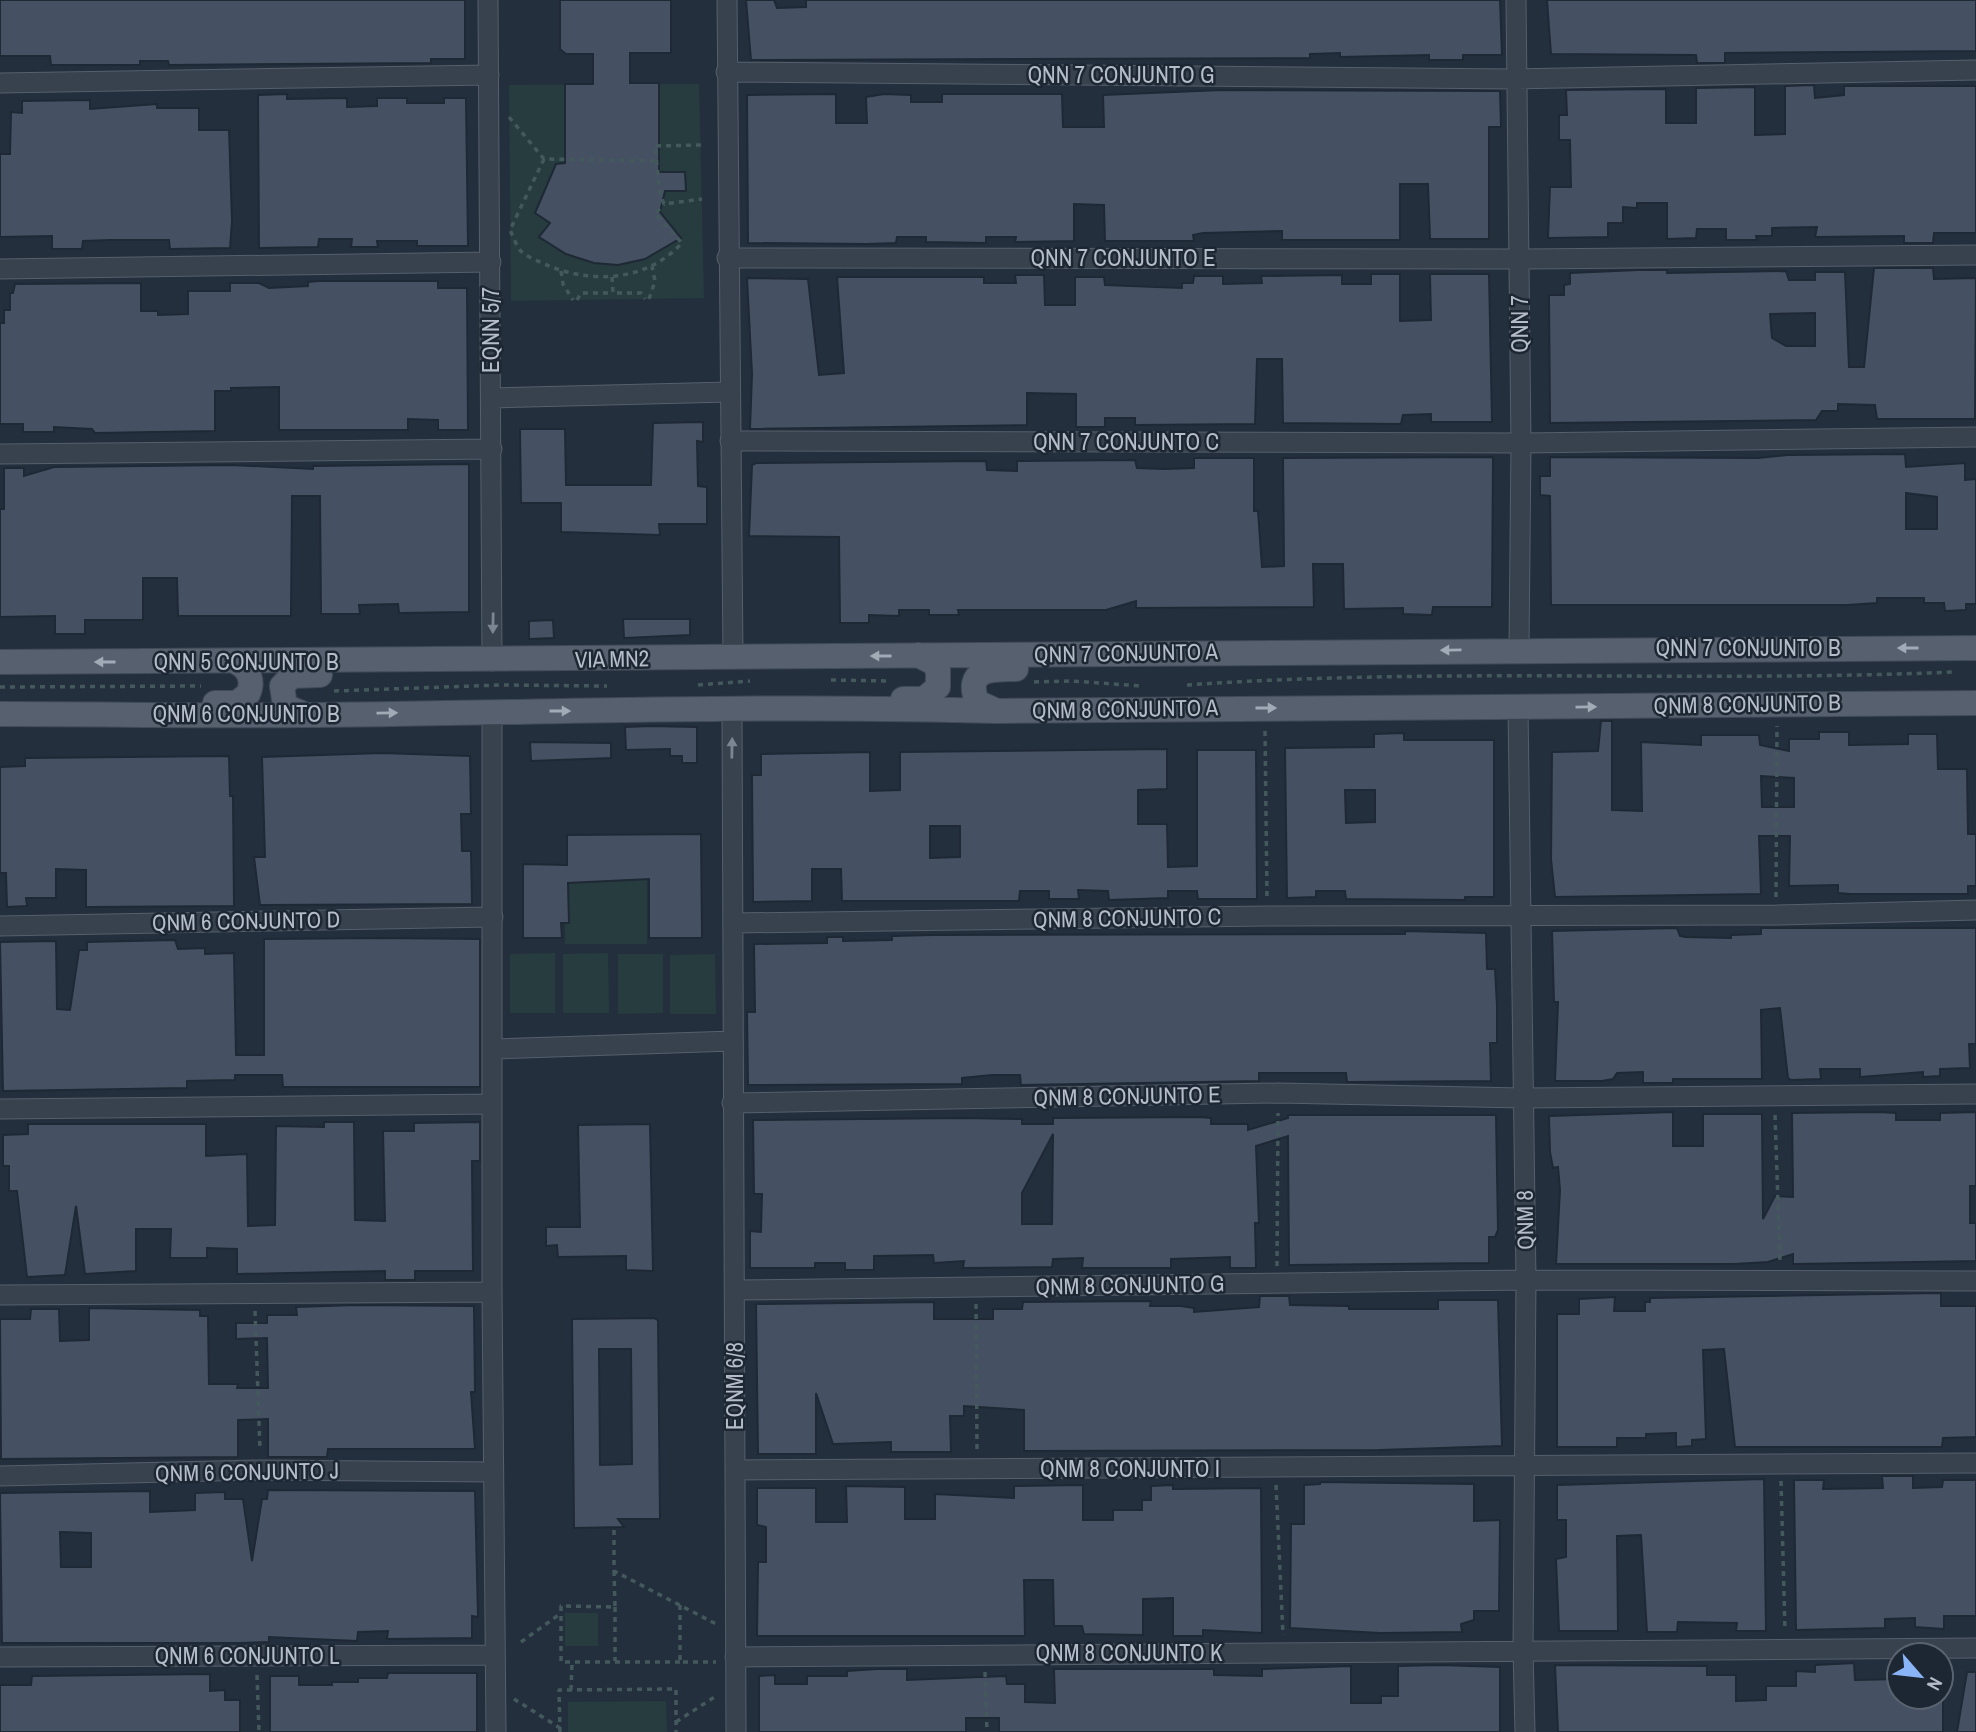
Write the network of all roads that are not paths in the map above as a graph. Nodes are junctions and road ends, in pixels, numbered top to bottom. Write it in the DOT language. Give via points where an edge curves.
graph roads {
  1 [pos="488,0"];
  2 [pos="727,0"];
  3 [pos="1516,0"];
  4 [pos="1976,70"];
  5 [pos="726,72"];
  6 [pos="489,75"];
  7 [pos="1516,79"];
  8 [pos="0,83"];
  9 [pos="1976,256"];
  10 [pos="727,258"];
  11 [pos="1520,259"];
  12 [pos="491,262"];
  13 [pos="0,269"];
  14 [pos="729,392"];
  15 [pos="492,398"];
  16 [pos="1976,438"];
  17 [pos="730,441"];
  18 [pos="1521,443"];
  19 [pos="492,449"];
  20 [pos="0,454"];
  21 [pos="1976,648"];
  22 [pos="1519,649"];
  23 [pos="1243,652"];
  24 [pos="918,655"];
  25 [pos="733,657"];
  26 [pos="504,660"];
  27 [pos="0,662"];
  28 [pos="236,662"];
  29 [pos="1976,691"];
  30 [pos="1830,703"];
  31 [pos="1976,703"];
  32 [pos="1518,708"];
  33 [pos="492,711"];
  34 [pos="724,711"];
  35 [pos="997,711"];
  36 [pos="6,714"];
  37 [pos="307,715"];
  38 [pos="1976,910"];
  39 [pos="1521,915"];
  40 [pos="492,917"];
  41 [pos="734,923"];
  42 [pos="0,926"];
  43 [pos="733,1041"];
  44 [pos="492,1049"];
  45 [pos="1976,1094"];
  46 [pos="1522,1098"];
  47 [pos="732,1103"];
  48 [pos="492,1104"];
  49 [pos="0,1109"];
  50 [pos="1526,1280"];
  51 [pos="1976,1281"];
  52 [pos="734,1290"];
  53 [pos="492,1292"];
  54 [pos="0,1295"];
  55 [pos="1976,1463"];
  56 [pos="1525,1467"];
  57 [pos="735,1470"];
  58 [pos="494,1472"];
  59 [pos="0,1476"];
  60 [pos="1976,1648"];
  61 [pos="1523,1650"];
  62 [pos="495,1655"];
  63 [pos="0,1657"];
  64 [pos="735,1659"];
  65 [pos="496,1732"];
  66 [pos="736,1732"];
  67 [pos="1525,1732"];
  1 -- 6 [label="street, EQNN 5/7"];
  2 -- 5 [label="street"];
  3 -- 7 [label="street, QNN 7"];
  4 -- 7 [label="street, QNN 7 CONJUNTO G"];
  5 -- 7 [label="street, QNN 7 CONJUNTO G"];
  5 -- 10 [label="street"];
  6 -- 8 [label="street"];
  6 -- 12 [label="street, EQNN 5/7"];
  7 -- 11 [label="street, QNN 7"];
  9 -- 11 [label="street, QNN 7 CONJUNTO E"];
  10 -- 11 [label="street, QNN 7 CONJUNTO E"];
  10 -- 14 [label="street"];
  11 -- 18 [label="street, QNN 7"];
  12 -- 13 [label="street"];
  12 -- 15 [label="street, EQNN 5/7"];
  14 -- 15 [label="street"];
  14 -- 17 [label="street"];
  15 -- 19 [label="street, EQNN 5/7"];
  16 -- 18 [label="street, QNN 7 CONJUNTO C"];
  17 -- 18 [label="street, QNN 7 CONJUNTO C"];
  17 -- 25 [label="street"];
  18 -- 22 [label="street, QNN 7"];
  19 -- 20 [label="street"];
  19 -- 26 [label="street, EQNN 5/7, one-way" via="494,585"];
  21 -- 22 [label="main road, QNN 7 CONJUNTO B, one-way"];
  22 -- 23 [label="main road, QNN 7 CONJUNTO A, one-way"];
  23 -- 24 [label="main road, QNN 7 CONJUNTO A"];
  23 -- 35 [label="main road" via="1145,667 986,669 977,677 973,692 977,702"];
  24 -- 25 [label="main road, QNN 7 CONJUNTO A, one-way"];
  24 -- 34 [label="main road" via="933,662 940,675 938,687 924,699 781,698"];
  25 -- 26 [label="main road, VIA MN2"];
  26 -- 28 [label="main road, QNN 5 CONJUNTO B"];
  26 -- 37 [label="main road" via="439,674 292,676 282,686 282,699 285,706"];
  28 -- 27 [label="main road, QNN 5 CONJUNTO B, one-way"];
  28 -- 36 [label="main road" via="247,670 251,681 248,694 237,703 95,701"];
  29 -- 30 [label="main road" via="1919,691"];
  30 -- 31 [label="main road, QNM 8 CONJUNTO B"];
  32 -- 30 [label="main road, QNM 8 CONJUNTO B, one-way"];
  35 -- 32 [label="main road, QNM 8 CONJUNTO A, one-way"];
  32 -- 39 [label="street, QNM 8"];
  33 -- 34 [label="main road, one-way"];
  37 -- 33 [label="main road, QNM 6 CONJUNTO B, one-way"];
  33 -- 40 [label="street"];
  34 -- 35 [label="main road, QNM 8 CONJUNTO A"];
  41 -- 34 [label="street, EQNM 6/8, one-way" via="732,786"];
  36 -- 37 [label="main road, QNM 6 CONJUNTO B"];
  38 -- 39 [label="street, QNM 8 CONJUNTO C"];
  39 -- 41 [label="street, QNM 8 CONJUNTO C"];
  39 -- 46 [label="street, QNM 8"];
  40 -- 42 [label="street, QNM 6 CONJUNTO D"];
  40 -- 44 [label="street"];
  41 -- 43 [label="street, EQNM 6/8"];
  43 -- 44 [label="street"];
  43 -- 47 [label="street, EQNM 6/8"];
  44 -- 48 [label="street"];
  45 -- 46 [label="street, QNM 8 CONJUNTO E"];
  46 -- 47 [label="street, QNM 8 CONJUNTO E" via="1278,1093"];
  46 -- 50 [label="street, QNM 8"];
  47 -- 52 [label="street, EQNM 6/8"];
  48 -- 49 [label="street"];
  48 -- 53 [label="street"];
  50 -- 51 [label="street, QNM 8 CONJUNTO G"];
  50 -- 52 [label="street, QNM 8 CONJUNTO G"];
  50 -- 56 [label="street, QNM 8"];
  52 -- 57 [label="street, EQNM 6/8"];
  53 -- 54 [label="street"];
  53 -- 58 [label="street"];
  55 -- 56 [label="street, QNM 8 CONJUNTO I"];
  56 -- 57 [label="street, QNM 8 CONJUNTO I"];
  56 -- 61 [label="street, QNM 8"];
  57 -- 64 [label="street, EQNM 6/8"];
  58 -- 59 [label="street, QNM 6 CONJUNTO J" via="260,1470"];
  58 -- 62 [label="street"];
  60 -- 61 [label="street, QNM 8 CONJUNTO K"];
  61 -- 64 [label="street, QNM 8 CONJUNTO K"];
  61 -- 67 [label="street, QNM 8"];
  62 -- 63 [label="street, QNM 6 CONJUNTO L"];
  62 -- 65 [label="street"];
  64 -- 66 [label="street, EQNM 6/8"];
}
